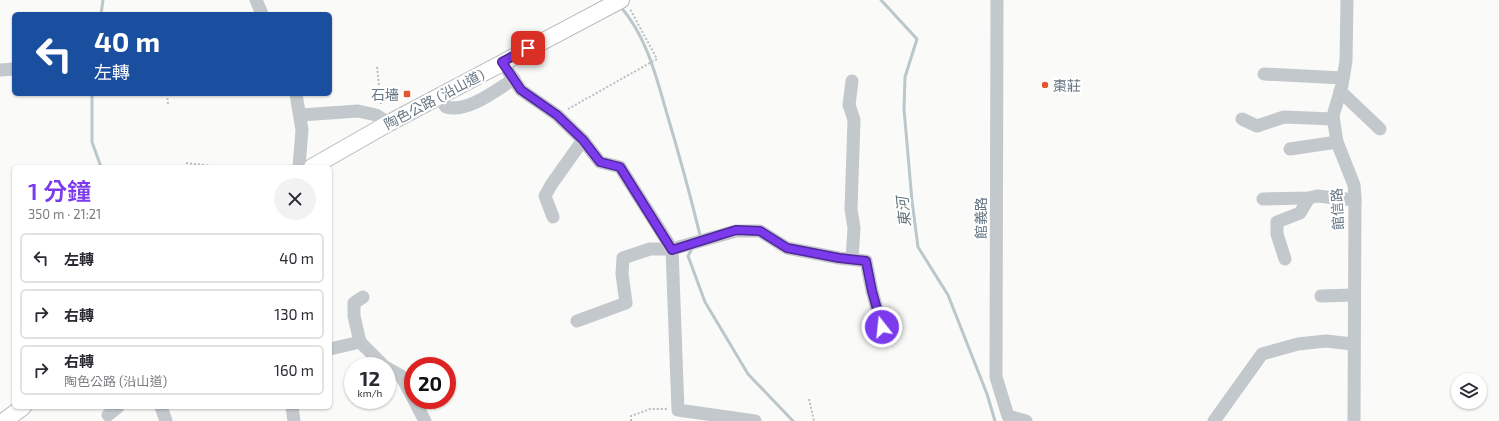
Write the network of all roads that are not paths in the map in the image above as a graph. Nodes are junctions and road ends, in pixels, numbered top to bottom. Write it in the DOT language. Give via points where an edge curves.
graph roads {
  1 [pos="256,0"];
  2 [pos="997,0"];
  3 [pos="1347,0"];
  4 [pos="619,4"];
  5 [pos="261,12"];
  6 [pos="502,62"];
  7 [pos="12,69"];
  8 [pos="0,70"];
  9 [pos="1264,74"];
  10 [pos="1344,78"];
  11 [pos="514,79"];
  12 [pos="852,81"];
  13 [pos="1340,91"];
  14 [pos="296,96"];
  15 [pos="439,96"];
  16 [pos="301,115"];
  17 [pos="1242,119"];
  18 [pos="1333,119"];
  19 [pos="389,123"];
  20 [pos="1380,129"];
  21 [pos="583,140"];
  22 [pos="1337,142"];
  23 [pos="1290,149"];
  24 [pos="299,165"];
  25 [pos="316,165"];
  26 [pos="1309,198"];
  27 [pos="1263,199"];
  28 [pos="1355,200"];
  29 [pos="553,217"];
  30 [pos="672,250"];
  31 [pos="852,259"];
  32 [pos="1285,259"];
  33 [pos="1354,295"];
  34 [pos="362,296"];
  35 [pos="1321,296"];
  36 [pos="577,321"];
  37 [pos="882,327"];
  38 [pos="360,342"];
  39 [pos="1353,344"];
  40 [pos="332,349"];
  41 [pos="375,357"];
  42 [pos="396,373"];
  43 [pos="404,382"];
  44 [pos="20,409"];
  45 [pos="116,409"];
  46 [pos="162,409"];
  47 [pos="292,409"];
  48 [pos="418,409"];
  49 [pos="108,415"];
  50 [pos="4,421"];
  51 [pos="166,421"];
  52 [pos="294,421"];
  53 [pos="425,421"];
  54 [pos="755,421"];
  55 [pos="1026,421"];
  56 [pos="1214,421"];
  57 [pos="1354,421"];
  1 -- 5 [label="street"];
  2 -- 55 [label="street, 館義路" via="996,377 1008,416"];
  3 -- 10 [label="street, 館信路"];
  4 -- 6 [label="main road, 陶色公路 (沿山道)"];
  6 -- 11 [label="street"];
  6 -- 15 [label="main road, 陶色公路 (沿山道)"];
  7 -- 8 [label="street"];
  9 -- 10 [label="street"];
  10 -- 13 [label="street, 館信路"];
  11 -- 15 [label="street" via="471,105 451,109 446,107"];
  11 -- 21 [label="street" via="521,90 557,115"];
  12 -- 31 [label="street" via="849,105 854,120"];
  13 -- 18 [label="street, 館信路"];
  13 -- 20 [label="street"];
  14 -- 16 [label="street"];
  15 -- 19 [label="main road, 陶色公路 (沿山道)"];
  16 -- 19 [label="street" via="358,111 376,115"];
  16 -- 24 [label="street"];
  17 -- 18 [label="street" via="1257,126 1284,117"];
  18 -- 22 [label="street, 館信路"];
  19 -- 25 [label="main road, 陶色公路 (沿山道)"];
  21 -- 29 [label="street" via="545,196"];
  21 -- 30 [label="street" via="600,162 620,167"];
  22 -- 23 [label="street"];
  22 -- 28 [label="street, 館信路" via="1354,185"];
  26 -- 27 [label="street"];
  26 -- 28 [label="street" via="1317,196"];
  26 -- 32 [label="street" via="1300,213 1277,222 1277,234"];
  28 -- 33 [label="street, 館信路"];
  30 -- 31 [label="street" via="736,230 760,231 787,248"];
  30 -- 36 [label="street" via="650,249 623,258 622,274 626,303"];
  30 -- 54 [label="street" via="678,410"];
  31 -- 37 [label="street" via="866,261"];
  33 -- 35 [label="street"];
  33 -- 39 [label="street, 館信路"];
  34 -- 38 [label="street" via="354,304"];
  38 -- 40 [label="street"];
  38 -- 41 [label="street"];
  39 -- 56 [label="street" via="1298,344 1262,354"];
  39 -- 57 [label="street, 館信路"];
  42 -- 43 [label="street"];
  44 -- 50 [label="main road"];
  45 -- 49 [label="street"];
  46 -- 51 [label="street"];
  47 -- 52 [label="street"];
  48 -- 53 [label="street"];
}
